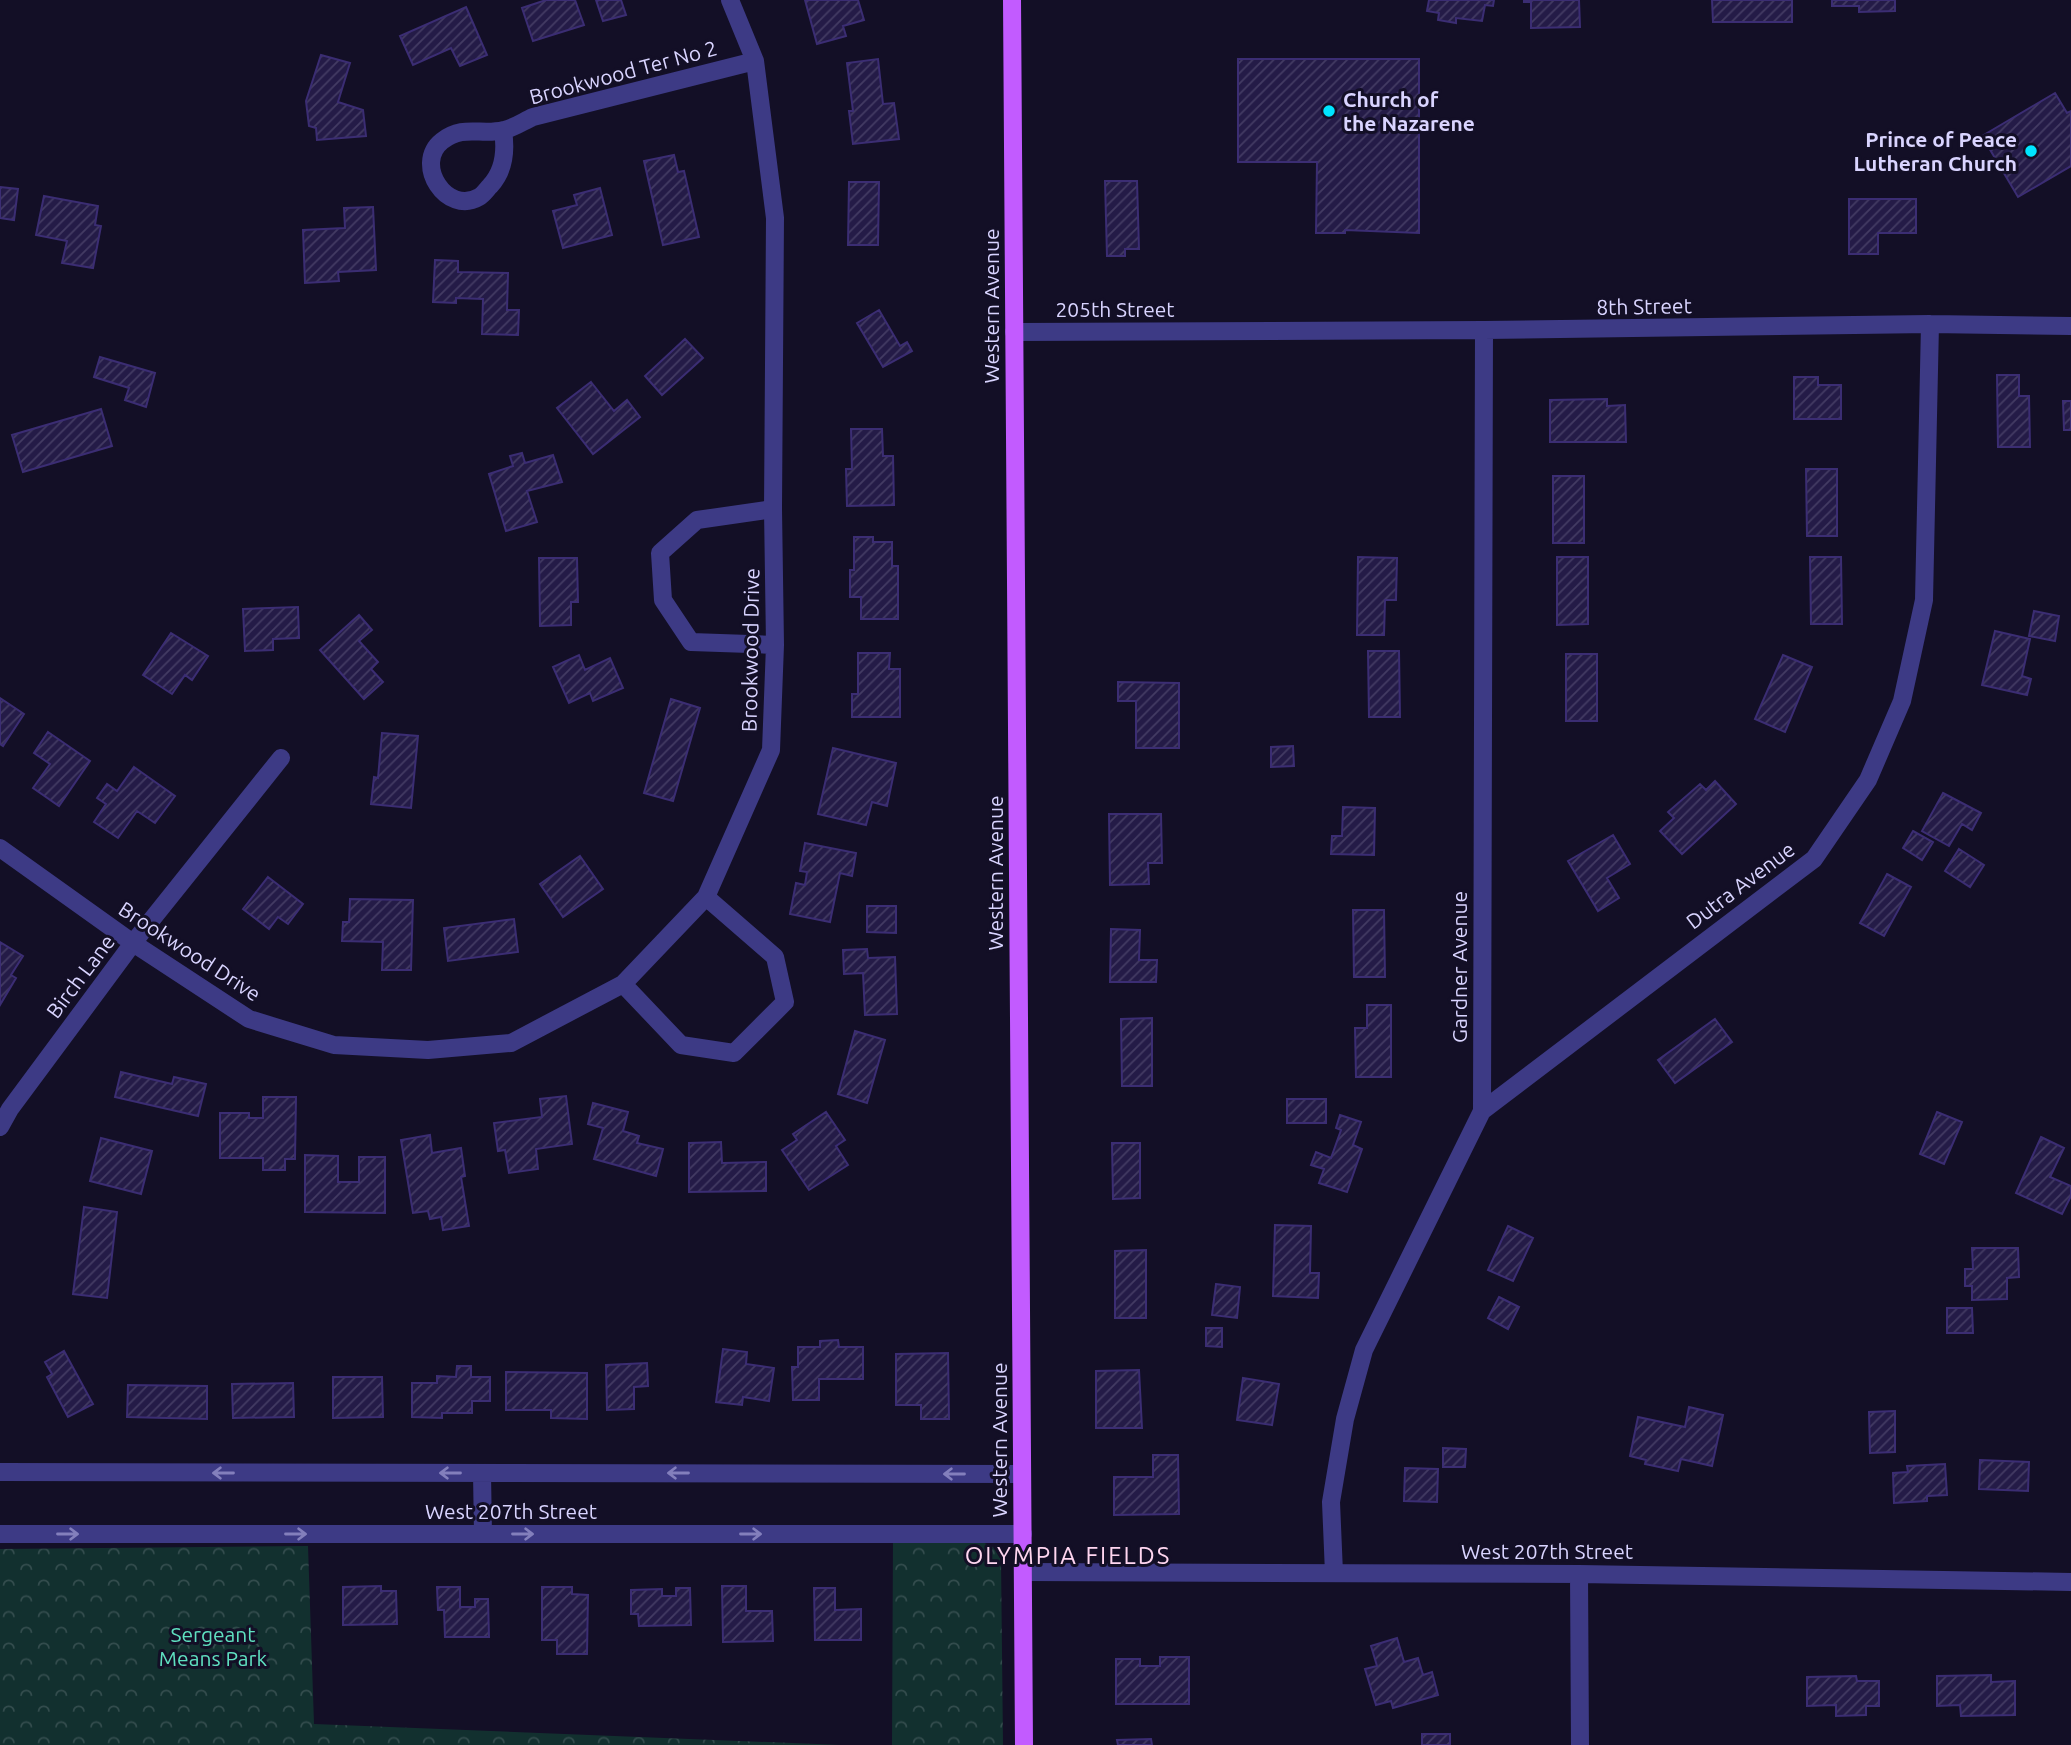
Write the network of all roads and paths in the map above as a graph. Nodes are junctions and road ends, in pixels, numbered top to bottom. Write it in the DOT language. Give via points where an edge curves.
graph roads {
  1 [pos="730,0"];
  2 [pos="1012,0"];
  3 [pos="755,61"];
  4 [pos="503,131"];
  5 [pos="1930,324"];
  6 [pos="2071,326"];
  7 [pos="1484,330"];
  8 [pos="1217,331"];
  9 [pos="1014,332"];
  10 [pos="773,509"];
  11 [pos="775,645"];
  12 [pos="281,758"];
  13 [pos="0,848"];
  14 [pos="706,897"];
  15 [pos="133,943"];
  16 [pos="623,984"];
  17 [pos="1482,1111"];
  18 [pos="0,1126"];
  19 [pos="0,1472"];
  20 [pos="482,1473"];
  21 [pos="1022,1474"];
  22 [pos="0,1534"];
  23 [pos="483,1534"];
  24 [pos="1023,1534"];
  25 [pos="1023,1572"];
  26 [pos="1334,1573"];
  27 [pos="1579,1574"];
  28 [pos="2071,1582"];
  29 [pos="1024,1745"];
  30 [pos="1580,1745"];
  1 -- 3 [label="street, Brookwood Drive"];
  2 -- 9 [label="main road, Western Avenue"];
  3 -- 4 [label="street, Brookwood Ter No 2" via="533,117"];
  3 -- 10 [label="street, Brookwood Drive" via="775,218"];
  4 -- 4 [label="street, Brookwood Ter No 2" via="468,130 433,150 432,174 444,194 459,200 481,197 499,176"];
  5 -- 6 [label="street, 8th Street"];
  5 -- 7 [label="street, 8th Street"];
  5 -- 17 [label="street, Dutra Avenue" via="1924,600 1902,701 1868,780 1814,859"];
  7 -- 8 [label="street, 8th Street"];
  7 -- 17 [label="street, Gardner Avenue"];
  8 -- 9 [label="street, 205th Street"];
  9 -- 21 [label="main road, Western Avenue"];
  10 -- 11 [label="street, Brookwood Drive"];
  10 -- 11 [label="street" via="696,520 660,553 663,600 691,642"];
  11 -- 14 [label="street, Brookwood Drive" via="771,750"];
  12 -- 15 [label="street, Birch Lane"];
  13 -- 15 [label="street, Brookwood Drive"];
  14 -- 16 [label="street, Brookwood Drive"];
  14 -- 16 [label="street" via="775,957 785,1002 734,1053 681,1045"];
  15 -- 16 [label="street, Brookwood Drive" via="249,1019 334,1045 428,1050 511,1043"];
  15 -- 18 [label="street, Birch Lane"];
  17 -- 26 [label="street, Gardner Avenue" via="1364,1350 1345,1419 1331,1502"];
  20 -- 19 [label="street, West 207th Street, one-way"];
  21 -- 20 [label="street, West 207th Street, one-way"];
  20 -- 23 [label="street"];
  21 -- 24 [label="main road, Western Avenue"];
  22 -- 23 [label="street, West 207th Street, one-way"];
  23 -- 24 [label="street, West 207th Street, one-way"];
  24 -- 25 [label="main road, Western Avenue"];
  25 -- 26 [label="street, West 207th Street"];
  25 -- 29 [label="main road, Western Avenue"];
  26 -- 27 [label="street, West 207th Street"];
  27 -- 28 [label="street, West 207th Street"];
  27 -- 30 [label="street"];
}
